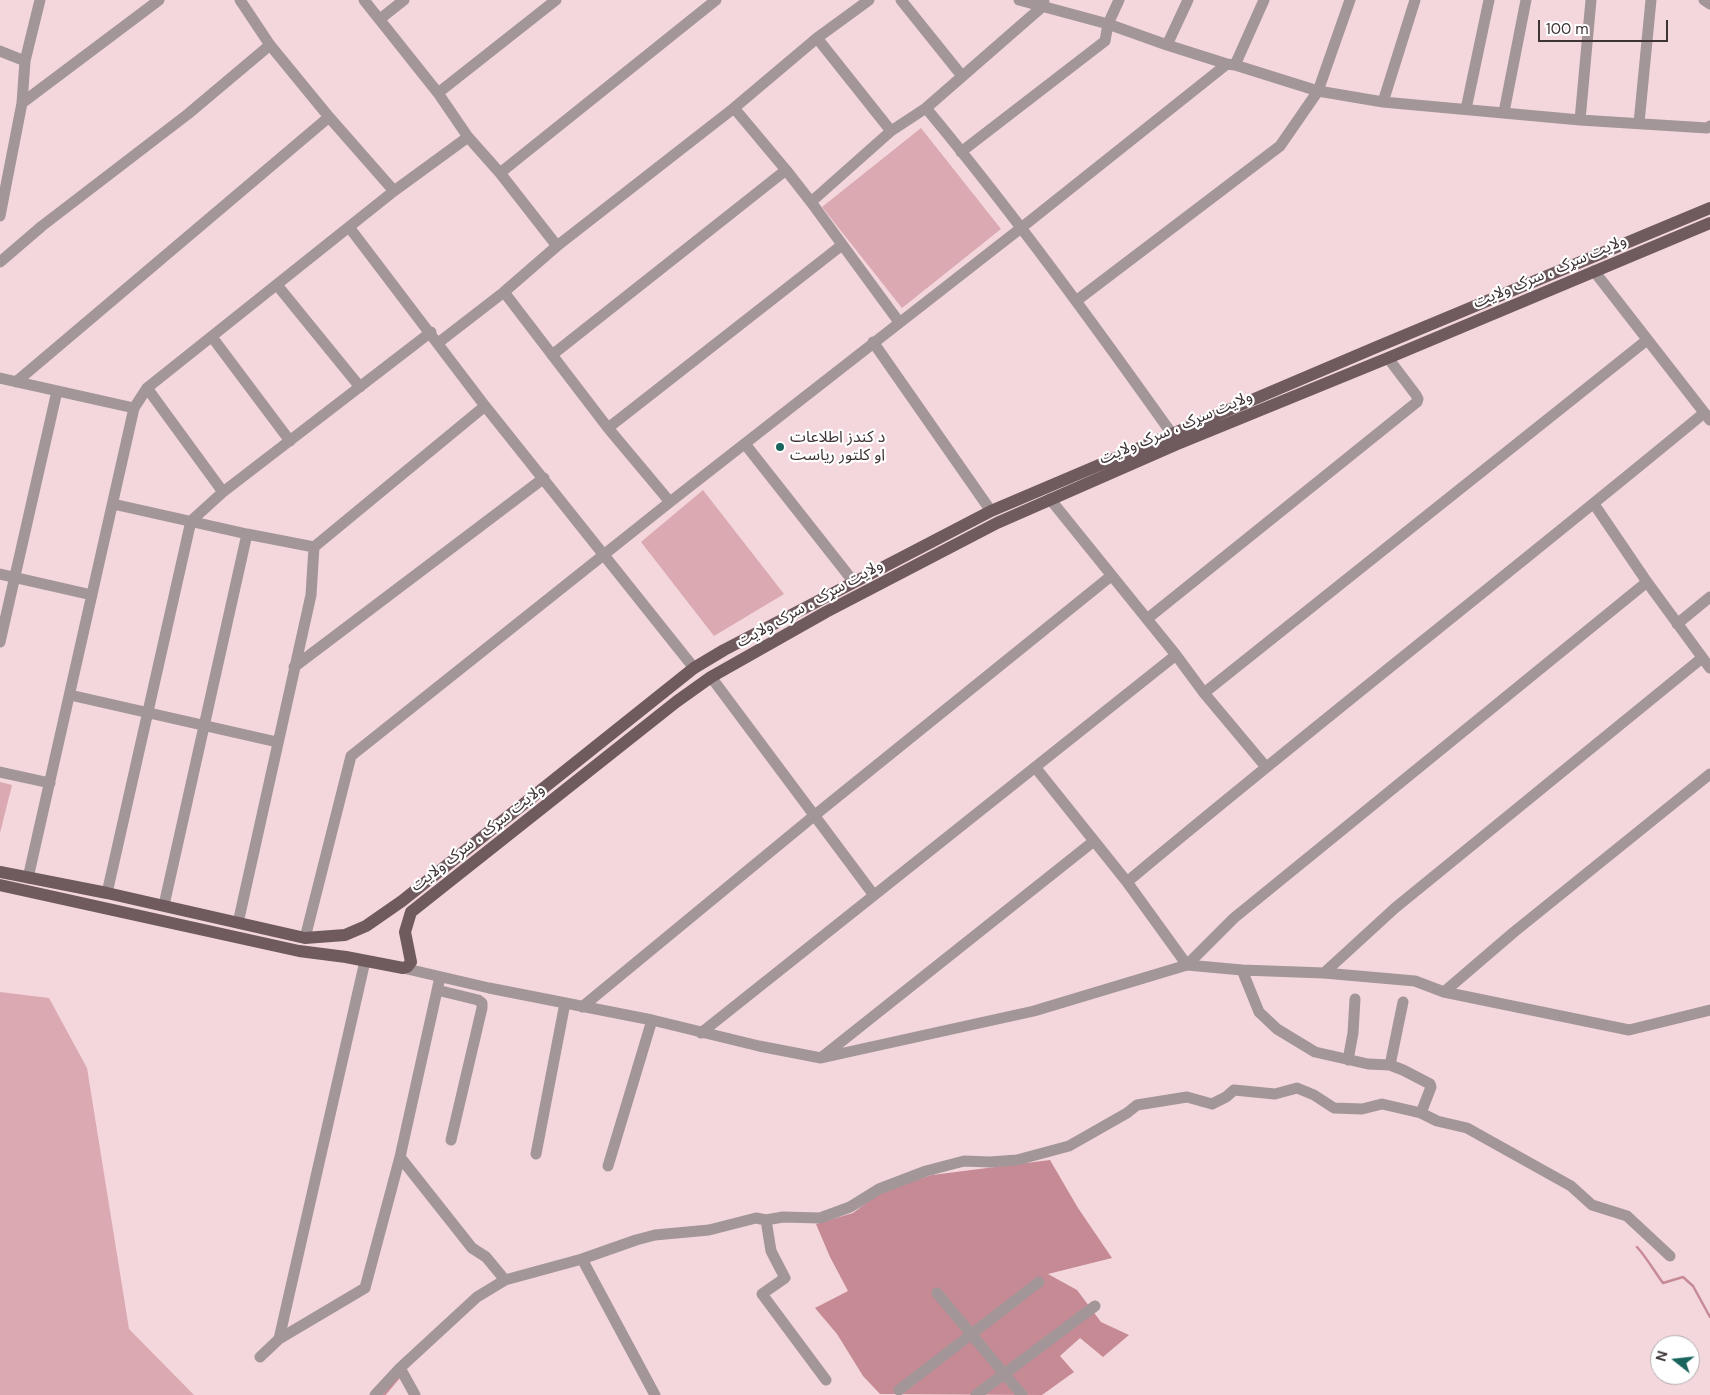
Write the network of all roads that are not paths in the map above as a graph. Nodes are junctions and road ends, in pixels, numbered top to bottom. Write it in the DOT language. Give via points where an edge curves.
graph roads {
  1 [pos="40,0"];
  2 [pos="158,0"];
  3 [pos="240,0"];
  4 [pos="364,0"];
  5 [pos="404,0"];
  6 [pos="556,0"];
  7 [pos="716,0"];
  8 [pos="869,0"];
  9 [pos="902,0"];
  10 [pos="1019,0"];
  11 [pos="1119,0"];
  12 [pos="1188,0"];
  13 [pos="1264,0"];
  14 [pos="1350,0"];
  15 [pos="1415,0"];
  16 [pos="1489,0"];
  17 [pos="1526,0"];
  18 [pos="1590,0"];
  19 [pos="1651,0"];
  20 [pos="1704,0"];
  21 [pos="1044,3"];
  22 [pos="1710,4"];
  23 [pos="380,19"];
  24 [pos="1108,24"];
  25 [pos="817,38"];
  26 [pos="270,45"];
  27 [pos="1167,46"];
  28 [pos="0,51"];
  29 [pos="25,61"];
  30 [pos="1231,64"];
  31 [pos="962,76"];
  32 [pos="1318,91"];
  33 [pos="438,93"];
  34 [pos="1383,102"];
  35 [pos="22,103"];
  36 [pos="734,108"];
  37 [pos="926,108"];
  38 [pos="1466,109"];
  39 [pos="1504,112"];
  40 [pos="329,117"];
  41 [pos="1580,120"];
  42 [pos="1639,123"];
  43 [pos="1710,126"];
  44 [pos="891,131"];
  45 [pos="468,137"];
  46 [pos="0,147"];
  47 [pos="962,152"];
  48 [pos="11,154"];
  49 [pos="786,170"];
  50 [pos="500,173"];
  51 [pos="394,191"];
  52 [pos="811,202"];
  53 [pos="1710,208"];
  54 [pos="0,215"];
  55 [pos="1710,223"];
  56 [pos="349,227"];
  57 [pos="1021,228"];
  58 [pos="842,245"];
  59 [pos="557,246"];
  60 [pos="0,262"];
  61 [pos="1594,271"];
  62 [pos="277,285"];
  63 [pos="504,292"];
  64 [pos="1076,300"];
  65 [pos="898,322"];
  66 [pos="431,332"];
  67 [pos="212,337"];
  68 [pos="1647,340"];
  69 [pos="873,342"];
  70 [pos="438,343"];
  71 [pos="552,355"];
  72 [pos="1388,358"];
  73 [pos="0,378"];
  74 [pos="16,382"];
  75 [pos="360,387"];
  76 [pos="147,388"];
  77 [pos="57,391"];
  78 [pos="485,406"];
  79 [pos="134,408"];
  80 [pos="1707,417"];
  81 [pos="608,428"];
  82 [pos="1172,434"];
  83 [pos="290,441"];
  84 [pos="745,444"];
  85 [pos="544,478"];
  86 [pos="223,492"];
  87 [pos="1050,499"];
  88 [pos="670,502"];
  89 [pos="113,504"];
  90 [pos="1594,504"];
  91 [pos="991,511"];
  92 [pos="191,521"];
  93 [pos="247,534"];
  94 [pos="314,547"];
  95 [pos="603,556"];
  96 [pos="0,574"];
  97 [pos="1111,576"];
  98 [pos="14,578"];
  99 [pos="854,581"];
  100 [pos="1647,582"];
  101 [pos="92,595"];
  102 [pos="1710,597"];
  103 [pos="1147,618"];
  104 [pos="1677,624"];
  105 [pos="0,642"];
  106 [pos="1176,655"];
  107 [pos="1702,658"];
  108 [pos="294,668"];
  109 [pos="694,668"];
  110 [pos="1710,668"];
  111 [pos="711,677"];
  112 [pos="1204,693"];
  113 [pos="70,695"];
  114 [pos="148,712"];
  115 [pos="204,725"];
  116 [pos="278,742"];
  117 [pos="1035,767"];
  118 [pos="1266,767"];
  119 [pos="0,772"];
  120 [pos="1710,774"];
  121 [pos="50,783"];
  122 [pos="815,815"];
  123 [pos="1094,841"];
  124 [pos="0,872"];
  125 [pos="28,878"];
  126 [pos="1127,882"];
  127 [pos="0,885"];
  128 [pos="107,893"];
  129 [pos="873,894"];
  130 [pos="402,901"];
  131 [pos="164,905"];
  132 [pos="411,912"];
  133 [pos="238,923"];
  134 [pos="305,938"];
  135 [pos="365,961"];
  136 [pos="1187,965"];
  137 [pos="403,968"];
  138 [pos="1242,970"];
  139 [pos="1324,973"];
  140 [pos="440,977"];
  141 [pos="437,990"];
  142 [pos="1444,992"];
  143 [pos="1355,999"];
  144 [pos="1403,1002"];
  145 [pos="565,1003"];
  146 [pos="582,1006"];
  147 [pos="1710,1010"];
  148 [pos="652,1020"];
  149 [pos="701,1033"];
  150 [pos="821,1058"];
  151 [pos="1348,1060"];
  152 [pos="1390,1066"];
  153 [pos="1420,1113"];
  154 [pos="451,1140"];
  155 [pos="536,1154"];
  156 [pos="400,1157"];
  157 [pos="608,1166"];
  158 [pos="766,1220"];
  159 [pos="1670,1256"];
  160 [pos="582,1258"];
  161 [pos="505,1280"];
  162 [pos="1039,1282"];
  163 [pos="937,1292"];
  164 [pos="1095,1306"];
  165 [pos="971,1334"];
  166 [pos="279,1339"];
  167 [pos="260,1357"];
  168 [pos="400,1368"];
  169 [pos="1004,1374"];
  170 [pos="826,1380"];
  171 [pos="898,1390"];
  172 [pos="375,1395"];
  173 [pos="415,1395"];
  174 [pos="655,1395"];
  175 [pos="976,1395"];
  176 [pos="1022,1395"];
  1 -- 29 [label="street"];
  2 -- 35 [label="street"];
  3 -- 26 [label="street"];
  4 -- 23 [label="street"];
  5 -- 23 [label="street"];
  6 -- 33 [label="street"];
  7 -- 50 [label="street"];
  8 -- 25 [label="street"];
  9 -- 31 [label="street"];
  10 -- 21 [label="street"];
  11 -- 24 [label="street"];
  12 -- 27 [label="street"];
  13 -- 30 [label="street"];
  14 -- 32 [label="street"];
  15 -- 34 [label="street"];
  16 -- 38 [label="street"];
  17 -- 39 [label="street"];
  18 -- 41 [label="street"];
  19 -- 42 [label="street"];
  20 -- 22 [label="street"];
  21 -- 24 [label="street"];
  21 -- 31 [label="street"];
  23 -- 33 [label="street"];
  24 -- 27 [label="street"];
  24 -- 47 [label="street" via="1105,41"];
  25 -- 36 [label="street"];
  25 -- 44 [label="street"];
  26 -- 40 [label="street"];
  26 -- 60 [label="street"];
  27 -- 30 [label="street"];
  28 -- 29 [label="street"];
  29 -- 35 [label="street"];
  30 -- 32 [label="street"];
  30 -- 57 [label="street"];
  31 -- 37 [label="street"];
  32 -- 34 [label="street"];
  32 -- 64 [label="street" via="1280,146"];
  33 -- 45 [label="street"];
  34 -- 38 [label="street"];
  35 -- 48 [label="street"];
  36 -- 49 [label="street"];
  36 -- 59 [label="street"];
  37 -- 44 [label="street"];
  37 -- 47 [label="street"];
  38 -- 39 [label="street"];
  39 -- 41 [label="street"];
  40 -- 51 [label="street"];
  40 -- 74 [label="street"];
  41 -- 42 [label="street"];
  42 -- 43 [label="street"];
  44 -- 52 [label="street"];
  45 -- 50 [label="street"];
  45 -- 51 [label="street"];
  46 -- 48 [label="street"];
  47 -- 57 [label="street"];
  48 -- 54 [label="street"];
  49 -- 52 [label="street"];
  49 -- 71 [label="street"];
  50 -- 59 [label="street"];
  51 -- 56 [label="street"];
  52 -- 58 [label="street"];
  53 -- 82 [label="main road, ولایت سړک ، سرک ولایت"];
  55 -- 61 [label="main road, ولایت سړک ، سرک ولایت"];
  56 -- 62 [label="street"];
  56 -- 66 [label="street"];
  57 -- 64 [label="street"];
  57 -- 65 [label="street"];
  58 -- 65 [label="street"];
  58 -- 81 [label="street"];
  59 -- 63 [label="street"];
  61 -- 68 [label="street"];
  61 -- 72 [label="main road, ولایت سړک ، سرک ولایت"];
  62 -- 67 [label="street"];
  62 -- 75 [label="street"];
  63 -- 70 [label="street"];
  63 -- 71 [label="street"];
  64 -- 82 [label="street"];
  65 -- 69 [label="street"];
  66 -- 70 [label="street"];
  66 -- 75 [label="street"];
  67 -- 76 [label="street"];
  67 -- 83 [label="street"];
  68 -- 80 [label="street"];
  68 -- 112 [label="street"];
  69 -- 84 [label="street"];
  69 -- 91 [label="street"];
  70 -- 78 [label="street"];
  71 -- 81 [label="street"];
  72 -- 87 [label="main road, ولایت سړک ، سرک ولایت" via="1175,444"];
  72 -- 103 [label="street" via="1416,395 1417,402"];
  73 -- 74 [label="street"];
  74 -- 77 [label="street"];
  75 -- 83 [label="street"];
  76 -- 79 [label="street"];
  76 -- 86 [label="street"];
  77 -- 79 [label="street"];
  77 -- 98 [label="street"];
  78 -- 85 [label="street"];
  78 -- 94 [label="street"];
  79 -- 89 [label="street"];
  80 -- 90 [label="street"];
  81 -- 88 [label="street"];
  82 -- 91 [label="main road, ولایت سړک ، سرک ولایت"];
  83 -- 86 [label="street"];
  84 -- 88 [label="street"];
  84 -- 99 [label="street"];
  85 -- 95 [label="street"];
  85 -- 108 [label="street"];
  86 -- 92 [label="street"];
  87 -- 97 [label="street"];
  87 -- 111 [label="main road, ولایت سړک ، سرک ولایت" via="826,612"];
  88 -- 95 [label="street"];
  89 -- 92 [label="street"];
  89 -- 101 [label="street"];
  90 -- 100 [label="street"];
  90 -- 118 [label="street"];
  91 -- 99 [label="main road, ولایت سړک ، سرک ولایت"];
  92 -- 93 [label="street"];
  92 -- 114 [label="street"];
  93 -- 94 [label="street"];
  93 -- 115 [label="street"];
  94 -- 108 [label="street" via="311,595"];
  95 -- 109 [label="street"];
  95 -- 134 [label="street" via="351,756"];
  96 -- 98 [label="street"];
  97 -- 103 [label="street"];
  97 -- 122 [label="street"];
  98 -- 101 [label="street"];
  98 -- 105 [label="street"];
  99 -- 109 [label="main road, ولایت سړک ، سرک ولایت"];
  100 -- 104 [label="street"];
  100 -- 136 [label="street" via="1234,918"];
  101 -- 113 [label="street"];
  102 -- 104 [label="street"];
  103 -- 106 [label="street"];
  104 -- 107 [label="street"];
  106 -- 112 [label="street"];
  106 -- 117 [label="street"];
  107 -- 110 [label="street"];
  107 -- 139 [label="street" via="1395,908"];
  108 -- 116 [label="street"];
  109 -- 130 [label="main road, ولایت سړک ، سرک ولایت"];
  111 -- 122 [label="street"];
  111 -- 132 [label="main road, ولایت سړک ، سرک ولایت"];
  112 -- 118 [label="street"];
  113 -- 114 [label="street"];
  113 -- 121 [label="street"];
  114 -- 115 [label="street"];
  114 -- 128 [label="street"];
  115 -- 116 [label="street"];
  115 -- 131 [label="street"];
  116 -- 133 [label="street"];
  117 -- 123 [label="street"];
  117 -- 129 [label="street"];
  118 -- 126 [label="street"];
  119 -- 121 [label="street"];
  120 -- 142 [label="street"];
  121 -- 125 [label="street"];
  122 -- 129 [label="street"];
  122 -- 146 [label="street"];
  123 -- 126 [label="street"];
  123 -- 150 [label="street"];
  124 -- 125 [label="main road, ولایت سړک ، سرک ولایت"];
  125 -- 128 [label="main road, ولایت سړک ، سرک ولایت"];
  126 -- 136 [label="street"];
  127 -- 135 [label="main road" via="299,951"];
  128 -- 131 [label="main road, ولایت سړک ، سرک ولایت"];
  129 -- 149 [label="street"];
  130 -- 132 [label="main road"];
  130 -- 134 [label="main road, ولایت سړک ، سرک ولایت" via="366,926 345,935"];
  131 -- 133 [label="main road, ولایت سړک ، سرک ولایت"];
  132 -- 137 [label="main road, ولایت سړک ، سرک ولایت" via="406,932 411,962"];
  133 -- 134 [label="main road, ولایت سړک ، سرک ولایت"];
  135 -- 137 [label="main road"];
  135 -- 166 [label="street"];
  136 -- 138 [label="street"];
  136 -- 150 [label="street" via="1034,1011"];
  137 -- 140 [label="street"];
  138 -- 139 [label="street"];
  138 -- 151 [label="street" via="1259,1012 1277,1029 1315,1052"];
  139 -- 142 [label="street" via="1415,981"];
  140 -- 141 [label="street"];
  140 -- 145 [label="street"];
  141 -- 154 [label="street" via="482,1003"];
  141 -- 156 [label="street"];
  142 -- 147 [label="street" via="1629,1030"];
  143 -- 151 [label="street"];
  144 -- 152 [label="street"];
  145 -- 146 [label="street"];
  145 -- 155 [label="street"];
  146 -- 148 [label="street"];
  148 -- 149 [label="street"];
  148 -- 157 [label="street"];
  149 -- 150 [label="street"];
  151 -- 152 [label="street"];
  152 -- 153 [label="street" via="1430,1084"];
  153 -- 158 [label="street" via="1382,1104 1362,1110 1334,1108 1297,1088 1275,1094 1234,1090 1212,1104 1187,1097 1171,1099 1137,1105 1069,1146 1017,1160 964,1161 926,1171 879,1189 850,1207 820,1218"];
  153 -- 159 [label="street" via="1467,1128 1571,1186 1592,1205 1627,1216"];
  156 -- 161 [label="street" via="472,1248 486,1257"];
  156 -- 166 [label="street" via="365,1288"];
  158 -- 160 [label="street" via="756,1218 709,1230 655,1235"];
  158 -- 170 [label="street" via="771,1251 785,1278 762,1294"];
  160 -- 161 [label="street"];
  160 -- 174 [label="street"];
  161 -- 168 [label="street" via="477,1297"];
  162 -- 165 [label="street"];
  163 -- 165 [label="street"];
  164 -- 169 [label="street"];
  165 -- 169 [label="street"];
  165 -- 171 [label="street"];
  166 -- 167 [label="street"];
  168 -- 172 [label="street"];
  168 -- 173 [label="street"];
  169 -- 175 [label="street"];
  169 -- 176 [label="street"];
}
